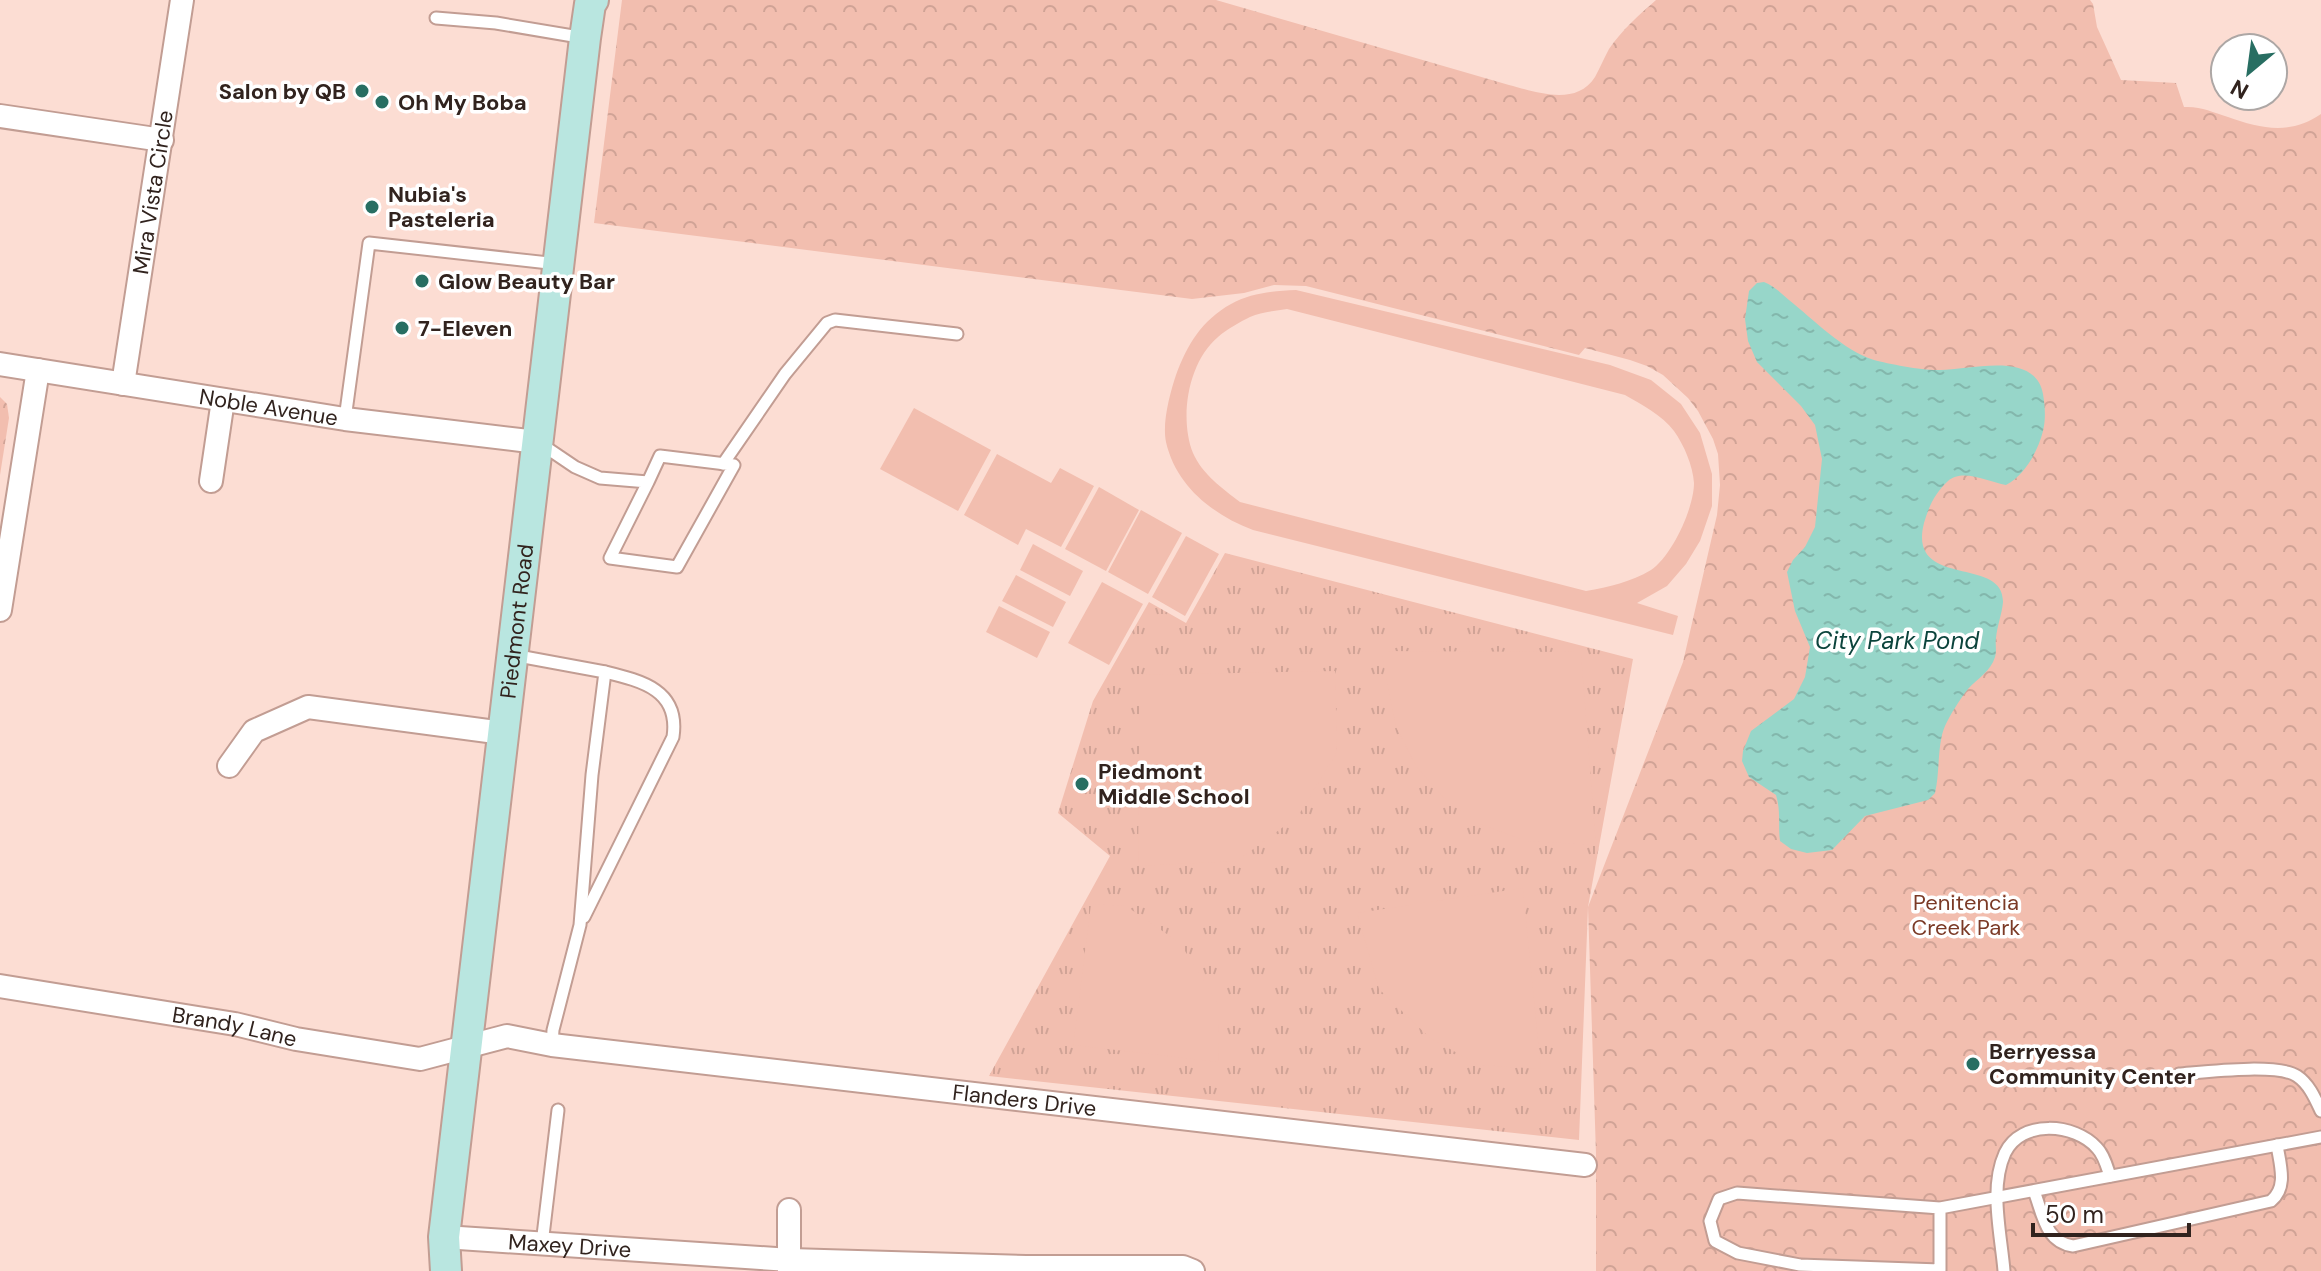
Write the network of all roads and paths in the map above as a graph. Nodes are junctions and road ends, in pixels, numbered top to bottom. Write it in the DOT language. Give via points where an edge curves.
graph roads {
  1 [pos="182,0"];
  2 [pos="589,1"];
  3 [pos="436,18"];
  4 [pos="585,38"];
  5 [pos="0,116"];
  6 [pos="162,140"];
  7 [pos="559,264"];
  8 [pos="957,334"];
  9 [pos="0,364"];
  10 [pos="38,370"];
  11 [pos="123,384"];
  12 [pos="223,400"];
  13 [pos="345,419"];
  14 [pos="537,442"];
  15 [pos="723,464"];
  16 [pos="211,481"];
  17 [pos="648,482"];
  18 [pos="3,574"];
  19 [pos="0,610"];
  20 [pos="512,654"];
  21 [pos="605,672"];
  22 [pos="503,733"];
  23 [pos="229,766"];
  24 [pos="580,925"];
  25 [pos="0,986"];
  26 [pos="552,1045"];
  27 [pos="466,1046"];
  28 [pos="2179,1074"];
  29 [pos="558,1110"];
  30 [pos="2321,1111"];
  31 [pos="2321,1137"];
  32 [pos="2277,1145"];
  33 [pos="1585,1165"];
  34 [pos="2110,1176"];
  35 [pos="2034,1191"];
  36 [pos="1998,1198"];
  37 [pos="1940,1208"];
  38 [pos="789,1210"];
  39 [pos="444,1237"];
  40 [pos="542,1244"];
  41 [pos="789,1266"];
  42 [pos="1026,1269"];
  43 [pos="423,1271"];
  44 [pos="446,1271"];
  45 [pos="1193,1271"];
  46 [pos="2004,1271"];
  1 -- 6 [label="street, Mira Vista Circle"];
  2 -- 4 [label="main road, Piedmont Road"];
  3 -- 4 [label="lane"];
  4 -- 7 [label="main road, Piedmont Road"];
  5 -- 6 [label="street"];
  6 -- 11 [label="street, Mira Vista Circle"];
  7 -- 13 [label="lane" via="369,243"];
  7 -- 14 [label="main road, Piedmont Road"];
  8 -- 15 [label="lane" via="827,323"];
  9 -- 10 [label="street, Noble Avenue"];
  10 -- 11 [label="street, Noble Avenue"];
  10 -- 18 [label="street"];
  11 -- 12 [label="street, Noble Avenue"];
  12 -- 13 [label="street, Noble Avenue"];
  12 -- 16 [label="street"];
  13 -- 14 [label="street, Noble Avenue"];
  14 -- 17 [label="lane" via="600,478"];
  14 -- 20 [label="main road, Piedmont Road"];
  15 -- 17 [label="lane" via="660,456"];
  15 -- 17 [label="lane" via="734,465 677,567 610,558"];
  18 -- 19 [label="street"];
  20 -- 21 [label="lane"];
  20 -- 22 [label="main road, Piedmont Road"];
  21 -- 24 [label="lane"];
  21 -- 24 [label="lane" via="657,690 672,709 674,727"];
  22 -- 23 [label="street" via="308,707 254,731"];
  22 -- 27 [label="main road, Piedmont Road"];
  24 -- 26 [label="lane"];
  25 -- 27 [label="street, Brandy Lane" via="420,1059"];
  26 -- 27 [label="street, Flanders Drive" via="507,1036"];
  26 -- 33 [label="street, Flanders Drive"];
  27 -- 39 [label="main road, Piedmont Road"];
  28 -- 30 [label="lane" via="2277,1069 2296,1075"];
  29 -- 40 [label="lane"];
  31 -- 32 [label="lane"];
  32 -- 34 [label="lane"];
  32 -- 35 [label="lane" via="2282,1181 2279,1195 2271,1201 2073,1246 2052,1237"];
  34 -- 35 [label="lane"];
  34 -- 36 [label="lane" via="2089,1140 2040,1128 2016,1138 2006,1151"];
  35 -- 36 [label="lane"];
  36 -- 37 [label="lane"];
  36 -- 46 [label="lane"];
  37 -- 37 [label="lane" via="1737,1193 1719,1199 1710,1221 1715,1241 1738,1253 1800,1265 1940,1270"];
  38 -- 41 [label="street"];
  39 -- 40 [label="street, Maxey Drive"];
  39 -- 43 [label="main road, Piedmont Road"];
  39 -- 44 [label="main road, Piedmont Road"];
  40 -- 41 [label="street, Maxey Drive"];
  41 -- 42 [label="street, Maxey Drive"];
  42 -- 45 [label="street, Maxey Drive"];
}
